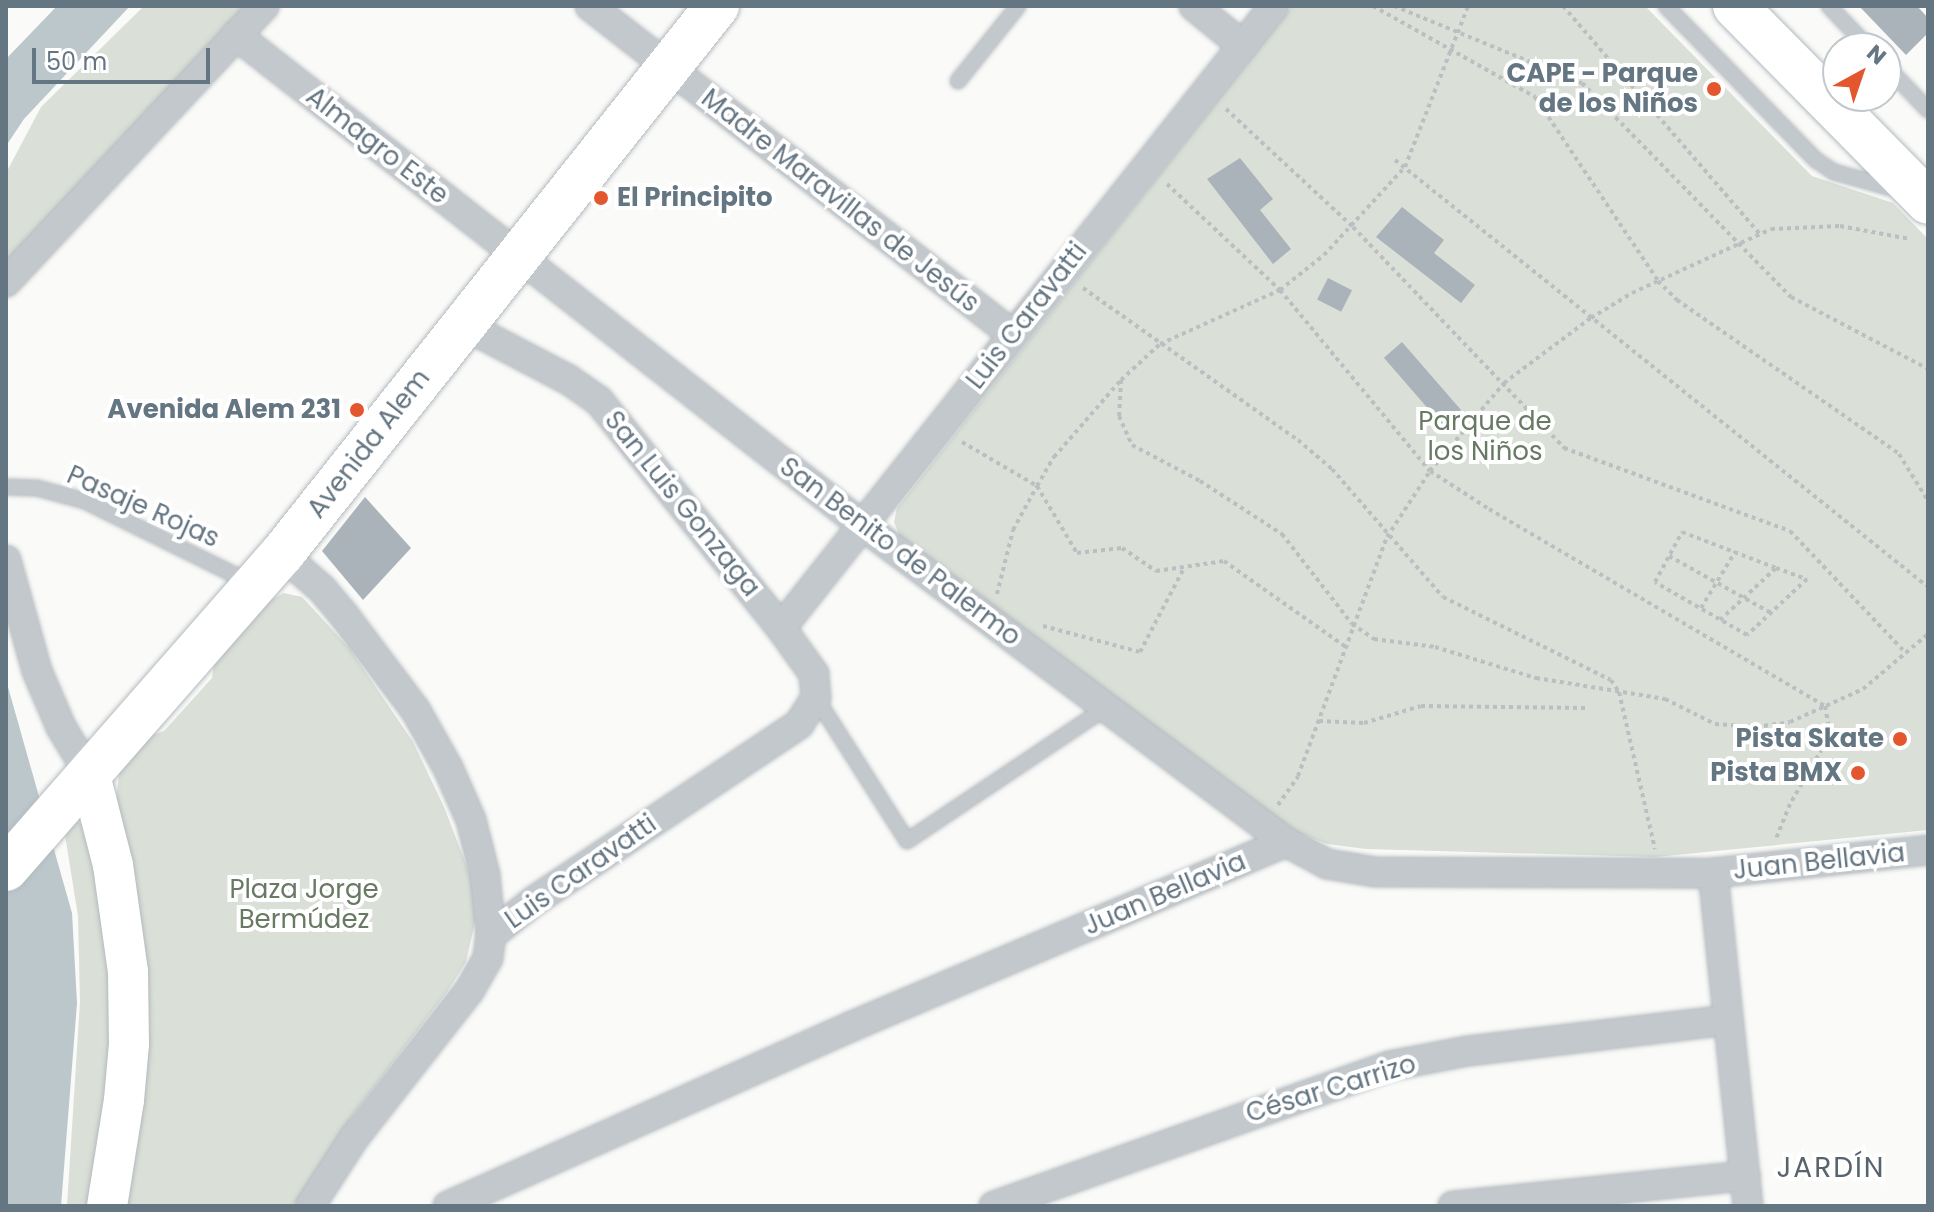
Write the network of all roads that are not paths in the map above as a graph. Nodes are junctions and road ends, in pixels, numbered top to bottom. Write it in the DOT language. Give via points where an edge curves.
graph roads {
  1 [pos="264,6"];
  2 [pos="590,6"];
  3 [pos="717,6"];
  4 [pos="1018,6"];
  5 [pos="1194,6"];
  6 [pos="1274,6"];
  7 [pos="1666,6"];
  8 [pos="1735,6"];
  9 [pos="1829,6"];
  10 [pos="1854,32"];
  11 [pos="236,35"];
  12 [pos="1243,46"];
  13 [pos="668,67"];
  14 [pos="1902,80"];
  15 [pos="958,81"];
  16 [pos="1925,101"];
  17 [pos="1920,213"];
  18 [pos="517,257"];
  19 [pos="6,282"];
  20 [pos="464,325"];
  21 [pos="1012,334"];
  22 [pos="6,487"];
  23 [pos="862,525"];
  24 [pos="6,560"];
  25 [pos="270,570"];
  26 [pos="781,628"];
  27 [pos="816,698"];
  28 [pos="1107,707"];
  29 [pos="76,790"];
  30 [pos="1286,842"];
  31 [pos="1928,850"];
  32 [pos="6,869"];
  33 [pos="1713,873"];
  34 [pos="491,935"];
  35 [pos="1728,1020"];
  36 [pos="1745,1176"];
  37 [pos="1040,1198"];
  38 [pos="107,1206"];
  39 [pos="310,1206"];
  40 [pos="448,1206"];
  41 [pos="994,1206"];
  42 [pos="1453,1206"];
  43 [pos="1748,1206"];
  1 -- 11 [label="street"];
  2 -- 13 [label="street, Madre Maravillas de Jesús"];
  3 -- 13 [label="main road, Avenida Alem"];
  4 -- 15 [label="lane"];
  5 -- 12 [label="street"];
  6 -- 12 [label="street, Luis Caravatti"];
  7 -- 17 [label="lane" via="1816,160"];
  8 -- 17 [label="main road"];
  9 -- 10 [label="lane"];
  11 -- 18 [label="street, Almagro Este"];
  11 -- 19 [label="street"];
  12 -- 21 [label="street, Luis Caravatti"];
  13 -- 18 [label="main road, Avenida Alem"];
  13 -- 21 [label="street, Madre Maravillas de Jesús"];
  14 -- 16 [label="lane"];
  18 -- 20 [label="main road, Avenida Alem"];
  18 -- 23 [label="street, San Benito de Palermo"];
  20 -- 25 [label="main road, Avenida Alem"];
  20 -- 26 [label="street, San Luis Gonzaga" via="599,401"];
  21 -- 23 [label="street, Luis Caravatti"];
  22 -- 25 [label="lane, Pasaje Rojas" via="37,488 85,501"];
  23 -- 26 [label="street, Luis Caravatti"];
  23 -- 28 [label="street, San Benito de Palermo"];
  24 -- 29 [label="street"];
  25 -- 29 [label="main road, Avenida Alem"];
  25 -- 34 [label="street" via="322,589 416,711 471,820"];
  26 -- 27 [label="street, San Luis Gonzaga" via="814,674"];
  27 -- 28 [label="lane" via="907,841"];
  27 -- 34 [label="street, Luis Caravatti" via="799,724"];
  28 -- 30 [label="street, San Benito de Palermo"];
  29 -- 32 [label="main road, Avenida Alem"];
  29 -- 38 [label="street" via="113,865 128,972 124,1100"];
  30 -- 33 [label="street, Juan Bellavia" via="1327,864 1376,872"];
  30 -- 40 [label="street, Juan Bellavia" via="850,1027"];
  31 -- 33 [label="street, Juan Bellavia"];
  33 -- 35 [label="street"];
  34 -- 39 [label="street, Luis Caravatti" via="488,958 469,991 354,1138"];
  35 -- 36 [label="street"];
  35 -- 37 [label="street, César Carrizo" via="1468,1051 1389,1066"];
  36 -- 42 [label="street"];
  36 -- 43 [label="street"];
  37 -- 41 [label="street, César Carrizo"];
}
